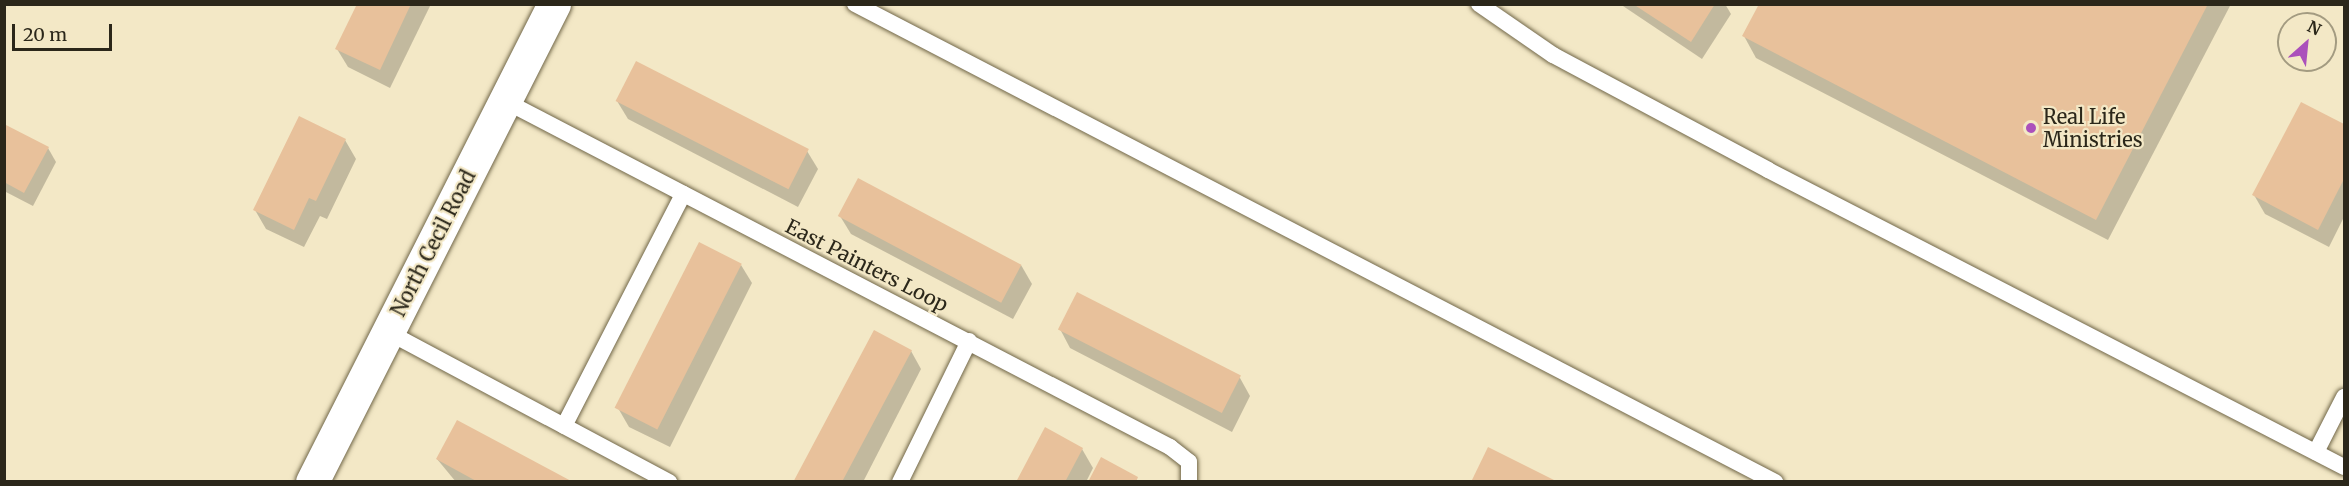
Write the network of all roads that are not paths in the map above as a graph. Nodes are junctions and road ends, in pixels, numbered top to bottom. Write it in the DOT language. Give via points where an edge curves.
graph roads {
  1 [pos="554,4"];
  2 [pos="855,4"];
  3 [pos="1479,4"];
  4 [pos="505,101"];
  5 [pos="683,194"];
  6 [pos="388,332"];
  7 [pos="969,341"];
  8 [pos="2344,397"];
  9 [pos="564,426"];
  10 [pos="2316,452"];
  11 [pos="2344,467"];
  12 [pos="312,482"];
  13 [pos="669,482"];
  14 [pos="900,482"];
  15 [pos="1188,482"];
  16 [pos="1775,482"];
  1 -- 4 [label="street, North Cecil Road"];
  2 -- 16 [label="lane"];
  3 -- 10 [label="lane" via="1554,55 1759,166"];
  4 -- 5 [label="lane, East Painters Loop"];
  4 -- 6 [label="street, North Cecil Road"];
  5 -- 7 [label="lane, East Painters Loop"];
  5 -- 9 [label="lane"];
  6 -- 9 [label="lane"];
  6 -- 12 [label="street, North Cecil Road"];
  7 -- 14 [label="lane"];
  7 -- 15 [label="lane, East Painters Loop" via="1170,447 1189,462"];
  8 -- 10 [label="lane"];
  9 -- 13 [label="lane"];
  10 -- 11 [label="lane"];
}
